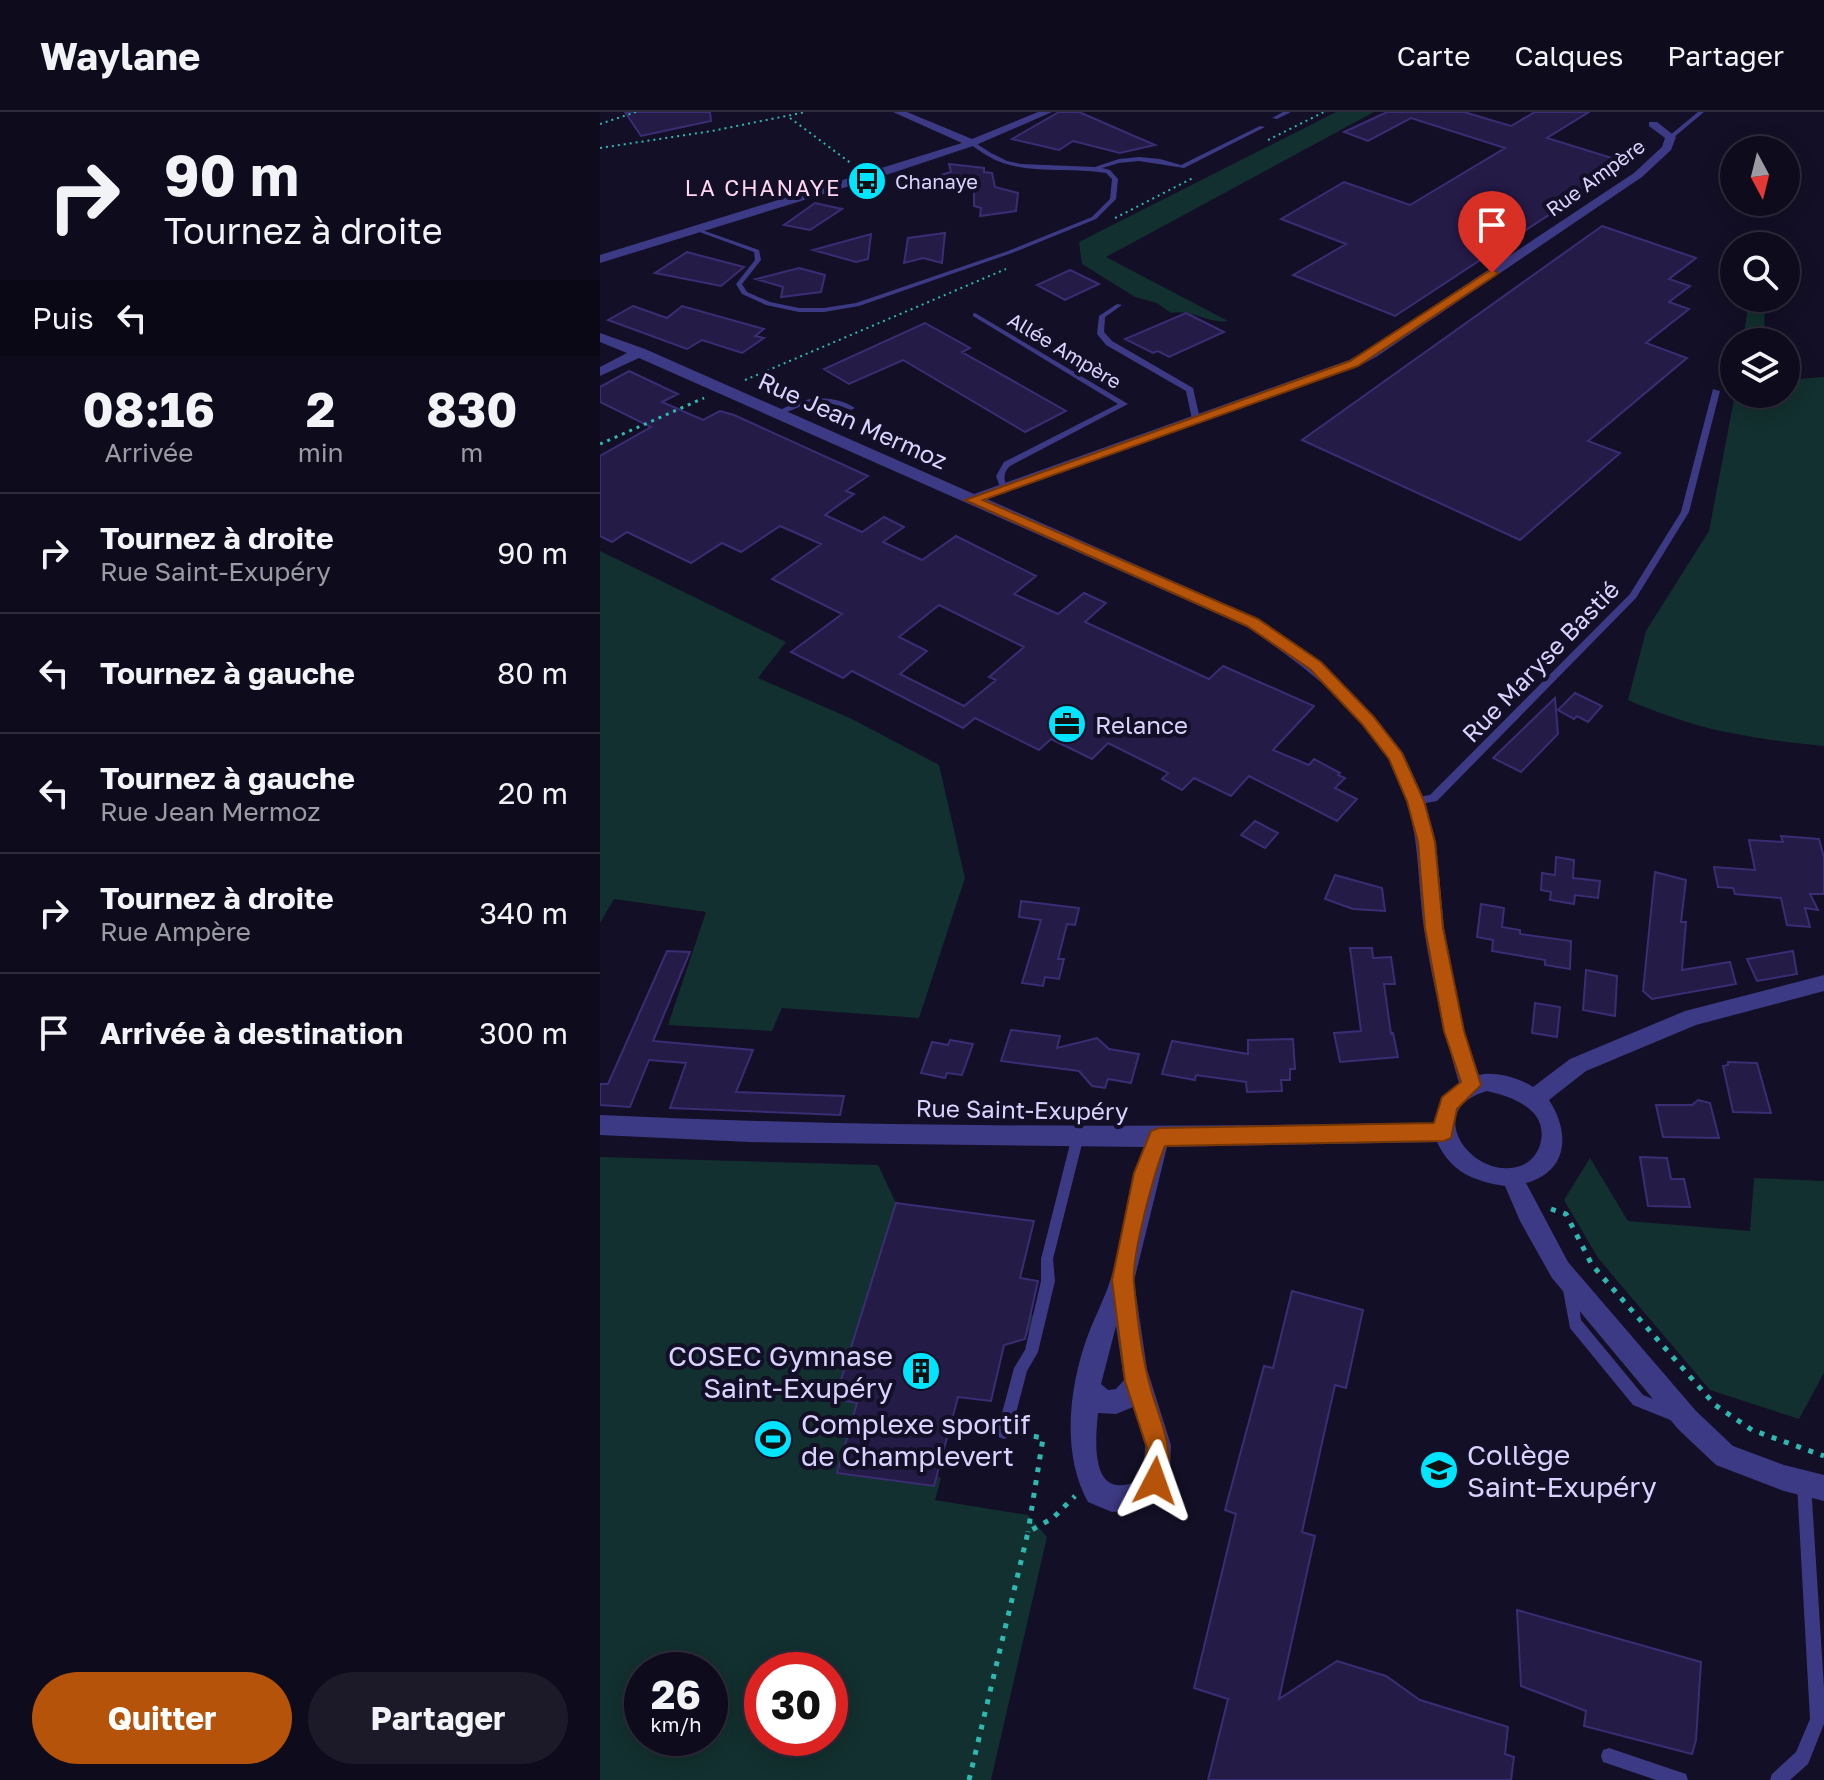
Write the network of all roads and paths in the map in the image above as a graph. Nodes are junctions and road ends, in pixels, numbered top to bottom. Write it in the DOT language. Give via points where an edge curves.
graph roads {
  1 [pos="636,112"];
  2 [pos="806,112"];
  3 [pos="898,112"];
  4 [pos="1288,112"];
  5 [pos="1701,112"];
  6 [pos="1041,113"];
  7 [pos="788,117"];
  8 [pos="1275,118"];
  9 [pos="600,123"];
  10 [pos="1653,124"];
  11 [pos="1262,127"];
  12 [pos="1671,137"];
  13 [pos="972,143"];
  14 [pos="600,148"];
  15 [pos="1096,168"];
  16 [pos="879,174"];
  17 [pos="921,191"];
  18 [pos="697,230"];
  19 [pos="600,259"];
  20 [pos="1119,305"];
  21 [pos="975,315"];
  22 [pos="600,337"];
  23 [pos="640,352"];
  24 [pos="600,372"];
  25 [pos="1716,391"];
  26 [pos="851,408"];
  27 [pos="778,413"];
  28 [pos="1196,419"];
  29 [pos="1004,488"];
  30 [pos="971,500"];
  31 [pos="1416,801"];
  32 [pos="1824,983"];
  33 [pos="1471,1085"];
  34 [pos="1536,1097"];
  35 [pos="600,1125"];
  36 [pos="1444,1132"];
  37 [pos="1078,1136"];
  38 [pos="1159,1137"];
  39 [pos="1512,1177"];
  40 [pos="1528,1214"];
  41 [pos="1122,1280"];
  42 [pos="1137,1381"];
  43 [pos="1087,1388"];
  44 [pos="1004,1432"];
  45 [pos="1824,1456"];
  46 [pos="1089,1484"];
  47 [pos="1814,1486"];
  48 [pos="1028,1532"];
  49 [pos="1609,1756"];
  50 [pos="969,1780"];
  51 [pos="1680,1780"];
  52 [pos="1778,1780"];
  1 -- 9 [label="path"];
  2 -- 7 [label="path"];
  3 -- 13 [label="street"];
  4 -- 8 [label="lane"];
  5 -- 12 [label="lane, Rue Ampère"];
  6 -- 13 [label="street"];
  7 -- 14 [label="path"];
  7 -- 16 [label="path" via="808,125 840,158"];
  10 -- 12 [label="street, Rue Ampère"];
  11 -- 15 [label="lane" via="1182,167 1146,157"];
  12 -- 28 [label="street, Rue Ampère" via="1667,148 1638,175 1371,354"];
  13 -- 15 [label="lane" via="986,155 1026,168"];
  13 -- 16 [label="street"];
  15 -- 18 [label="lane" via="1115,179 1113,199 1094,218 857,305 799,310 744,293 739,284 758,260 757,251"];
  16 -- 17 [label="path"];
  16 -- 18 [label="street"];
  18 -- 19 [label="street"];
  20 -- 28 [label="lane" via="1102,316 1100,332 1109,343 1190,390"];
  21 -- 29 [label="lane, Allée Ampère" via="1124,404 1007,464 1000,471"];
  22 -- 23 [label="street, Rue Jean Mermoz"];
  23 -- 24 [label="street"];
  23 -- 27 [label="street, Rue Jean Mermoz"];
  25 -- 31 [label="lane, Rue Maryse Bastié" via="1685,512 1633,596 1433,798"];
  26 -- 27 [label="lane" via="815,399"];
  27 -- 30 [label="street, Rue Jean Mermoz"];
  28 -- 29 [label="street, Rue Ampère"];
  29 -- 30 [label="street, Rue Ampère"];
  30 -- 31 [label="street, Rue Jean Mermoz" via="1253,623 1338,687 1397,757"];
  31 -- 33 [label="street, Rue Jean Mermoz" via="1427,842 1434,928 1454,1031"];
  32 -- 34 [label="street" via="1692,1017 1578,1065"];
  33 -- 34 [label="street" via="1505,1083"];
  33 -- 36 [label="street" via="1449,1103"];
  34 -- 39 [label="street" via="1553,1124 1551,1153 1529,1174"];
  35 -- 37 [label="street, Rue Saint-Exupéry"];
  36 -- 38 [label="street, Rue Saint-Exupéry"];
  36 -- 39 [label="street" via="1461,1161 1476,1171"];
  37 -- 38 [label="street, Rue Saint-Exupéry"];
  37 -- 44 [label="lane" via="1047,1259 1048,1281 1031,1352 1021,1368"];
  38 -- 41 [label="street" via="1144,1173"];
  39 -- 40 [label="street"];
  40 -- 45 [label="path" via="1554,1208 1566,1214 1592,1265 1715,1405 1752,1430"];
  40 -- 47 [label="street" via="1569,1282 1687,1420 1725,1456"];
  41 -- 42 [label="street"];
  41 -- 43 [label="street" via="1098,1340"];
  42 -- 43 [label="street" via="1131,1395 1119,1402 1104,1403"];
  42 -- 46 [label="street" via="1159,1448 1155,1481 1146,1491 1119,1499 1097,1495"];
  43 -- 46 [label="street" via="1084,1449"];
  44 -- 48 [label="path" via="1043,1438"];
  46 -- 48 [label="path" via="1053,1518"];
  47 -- 52 [label="lane" via="1818,1719 1802,1758"];
  48 -- 50 [label="path"];
  49 -- 51 [label="lane"];
}
